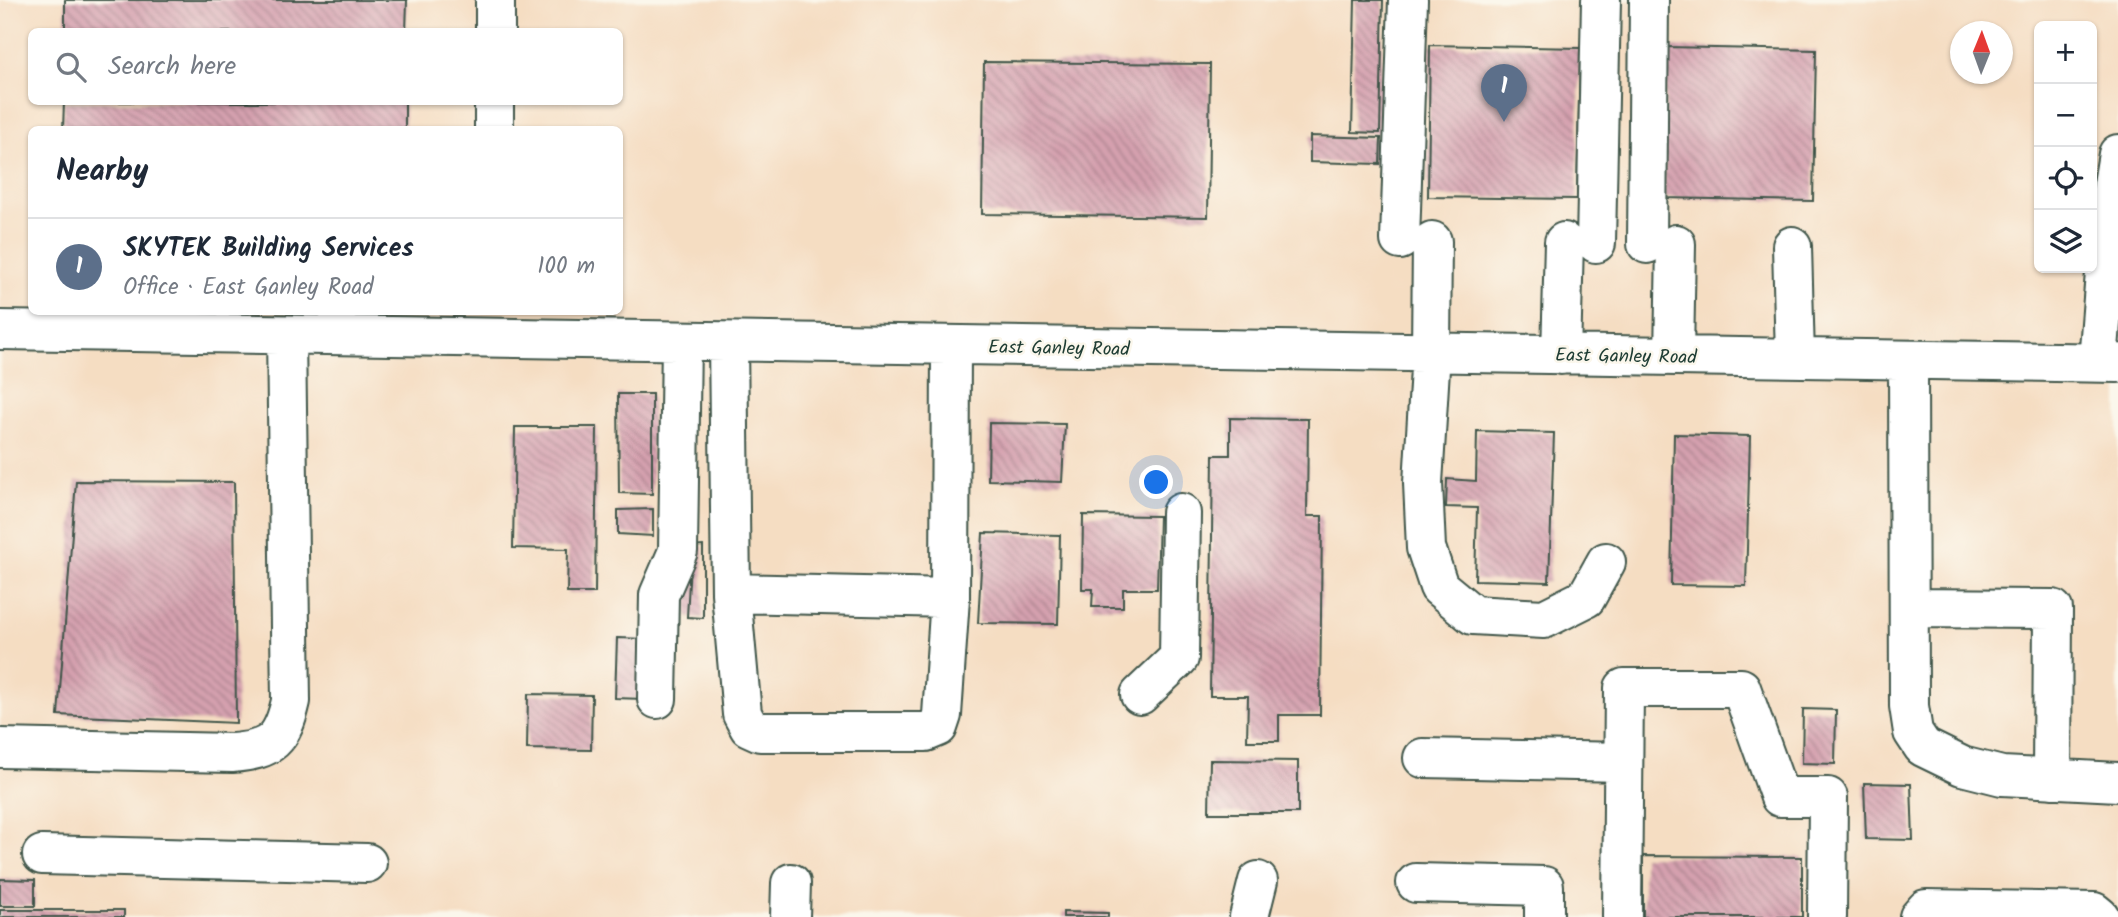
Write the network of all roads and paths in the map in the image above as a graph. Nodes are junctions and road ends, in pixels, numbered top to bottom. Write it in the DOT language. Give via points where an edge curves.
graph roads {
  1 [pos="495,0"];
  2 [pos="1408,0"];
  3 [pos="1601,0"];
  4 [pos="1648,0"];
  5 [pos="495,28"];
  6 [pos="494,105"];
  7 [pos="494,126"];
  8 [pos="2118,154"];
  9 [pos="2115,195"];
  10 [pos="1792,246"];
  11 [pos="125,322"];
  12 [pos="492,325"];
  13 [pos="0,330"];
  14 [pos="286,335"];
  15 [pos="681,341"];
  16 [pos="728,342"];
  17 [pos="951,345"];
  18 [pos="1431,352"];
  19 [pos="1561,355"];
  20 [pos="1674,356"];
  21 [pos="1795,358"];
  22 [pos="1909,359"];
  23 [pos="2108,362"];
  24 [pos="1181,513"];
  25 [pos="1606,562"];
  26 [pos="731,593"];
  27 [pos="950,598"];
  28 [pos="1909,608"];
  29 [pos="1140,695"];
  30 [pos="657,699"];
  31 [pos="0,748"];
  32 [pos="1423,758"];
  33 [pos="1623,762"];
  34 [pos="2052,779"];
  35 [pos="2118,782"];
  36 [pos="43,855"];
  37 [pos="367,863"];
  38 [pos="1258,880"];
  39 [pos="1416,883"];
  40 [pos="1249,917"];
  41 [pos="1544,917"];
  42 [pos="1622,917"];
  43 [pos="1827,917"];
  44 [pos="1919,917"];
  45 [pos="2100,917"];
  1 -- 5 [label="street"];
  2 -- 18 [label="street" via="1416,240"];
  3 -- 19 [label="street" via="1580,243"];
  4 -- 20 [label="street" via="1661,244"];
  6 -- 7 [label="street"];
  8 -- 9 [label="street"];
  9 -- 23 [label="street"];
  10 -- 21 [label="street"];
  11 -- 13 [label="street, East Ganley Road"];
  11 -- 14 [label="street, East Ganley Road"];
  12 -- 14 [label="street, East Ganley Road"];
  12 -- 15 [label="street, East Ganley Road"];
  14 -- 31 [label="street" via="291,701 285,727 274,742 256,751"];
  15 -- 16 [label="street, East Ganley Road"];
  15 -- 30 [label="street" via="678,551 659,595"];
  16 -- 17 [label="street, East Ganley Road"];
  16 -- 26 [label="street"];
  17 -- 18 [label="street, East Ganley Road"];
  17 -- 27 [label="street"];
  18 -- 19 [label="street, East Ganley Road"];
  18 -- 25 [label="street" via="1423,484 1426,548 1439,587 1472,615 1544,619 1586,598"];
  19 -- 20 [label="street, East Ganley Road"];
  20 -- 21 [label="street, East Ganley Road"];
  21 -- 22 [label="street, East Ganley Road"];
  22 -- 23 [label="street, East Ganley Road"];
  22 -- 28 [label="street"];
  24 -- 29 [label="street" via="1179,658"];
  26 -- 27 [label="street"];
  26 -- 27 [label="street" via="742,715 748,727 760,732 926,732 937,727 942,715"];
  28 -- 34 [label="street" via="1909,706 1913,732 1923,747 1962,766 2002,776"];
  28 -- 34 [label="street" via="2053,609"];
  32 -- 33 [label="street"];
  33 -- 42 [label="street"];
  33 -- 43 [label="street" via="1624,688 1741,688 1780,797 1828,797"];
  34 -- 35 [label="street"];
  36 -- 37 [label="street"];
  38 -- 40 [label="street"];
  39 -- 41 [label="street" via="1544,886"];
  44 -- 45 [label="street" via="1926,909 2094,912"];
}
